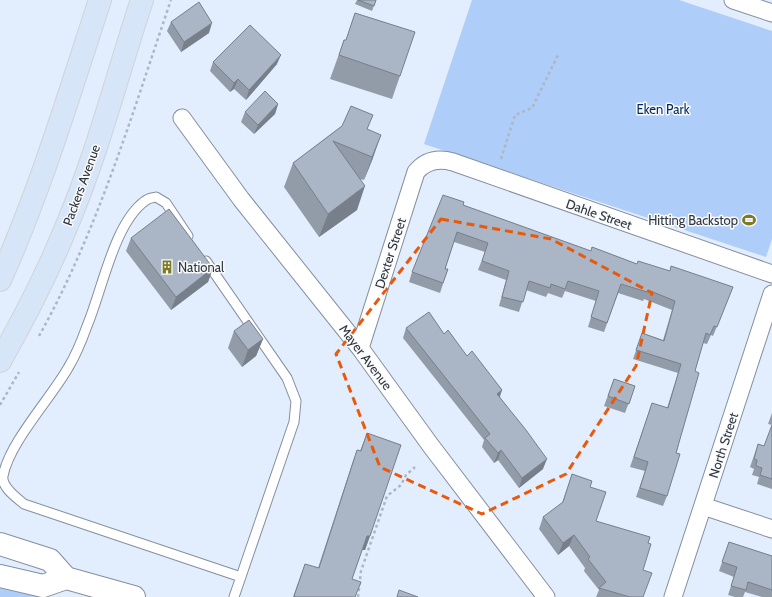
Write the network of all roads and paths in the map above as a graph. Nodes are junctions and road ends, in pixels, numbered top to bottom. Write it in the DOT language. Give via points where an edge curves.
graph roads {
  1 [pos="100,0"];
  2 [pos="142,0"];
  3 [pos="733,0"];
  4 [pos="772,13"];
  5 [pos="558,55"];
  6 [pos="182,118"];
  7 [pos="501,159"];
  8 [pos="426,163"];
  9 [pos="193,242"];
  10 [pos="202,255"];
  11 [pos="772,274"];
  12 [pos="0,280"];
  13 [pos="772,294"];
  14 [pos="360,348"];
  15 [pos="0,362"];
  16 [pos="414,467"];
  17 [pos="703,506"];
  18 [pos="772,529"];
  19 [pos="0,544"];
  20 [pos="0,576"];
  21 [pos="241,577"];
  22 [pos="66,578"];
  23 [pos="97,592"];
  24 [pos="134,597"];
  25 [pos="234,597"];
  26 [pos="358,597"];
  27 [pos="546,597"];
  28 [pos="673,597"];
  1 -- 12 [label="main road" via="35,198"];
  2 -- 15 [label="main road, Packers Avenue" via="99,136 67,225 24,319"];
  3 -- 4 [label="street"];
  5 -- 7 [label="path" via="532,108 515,115"];
  6 -- 14 [label="street, Mayer Avenue" via="240,199"];
  8 -- 11 [label="street, Dahle Street" via="440,160 452,162"];
  8 -- 14 [label="street, Dexter Street" via="415,175"];
  9 -- 21 [label="lane" via="166,204 156,197 146,199 135,210 124,226 88,325 69,367 15,447 2,479 6,488 24,504"];
  10 -- 21 [label="lane" via="287,378 296,401 294,422"];
  13 -- 17 [label="street, North Street"];
  14 -- 27 [label="street, Mayer Avenue"];
  16 -- 26 [label="path" via="406,475 401,486 387,496 361,571"];
  17 -- 18 [label="street"];
  17 -- 28 [label="street, North Street"];
  19 -- 22 [label="street" via="50,560"];
  20 -- 22 [label="street" via="44,586"];
  21 -- 25 [label="lane"];
  22 -- 23 [label="street"];
  23 -- 24 [label="street"];
}
